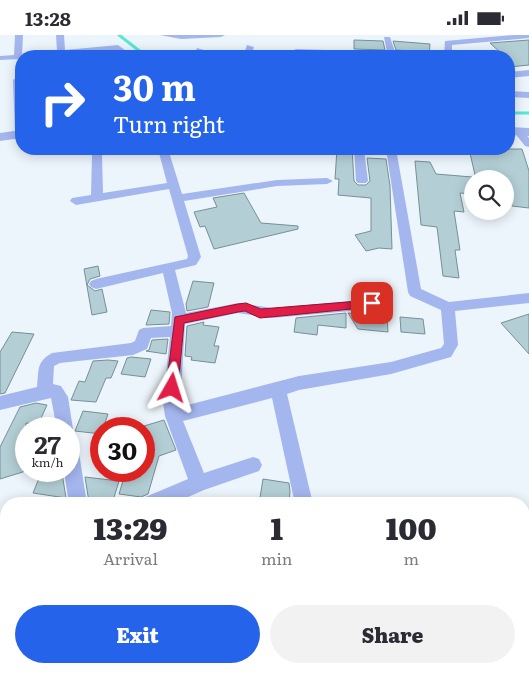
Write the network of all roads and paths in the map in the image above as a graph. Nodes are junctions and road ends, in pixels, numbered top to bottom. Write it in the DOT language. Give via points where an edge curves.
graph roads {
  1 [pos="19,35"];
  2 [pos="60,35"];
  3 [pos="221,35"];
  4 [pos="441,35"];
  5 [pos="169,36"];
  6 [pos="529,37"];
  7 [pos="387,39"];
  8 [pos="343,41"];
  9 [pos="448,43"];
  10 [pos="250,47"];
  11 [pos="20,50"];
  12 [pos="61,50"];
  13 [pos="90,50"];
  14 [pos="122,50"];
  15 [pos="249,50"];
  16 [pos="344,50"];
  17 [pos="390,50"];
  18 [pos="448,50"];
  19 [pos="15,57"];
  20 [pos="0,58"];
  21 [pos="529,73"];
  22 [pos="515,74"];
  23 [pos="515,94"];
  24 [pos="529,95"];
  25 [pos="519,132"];
  26 [pos="15,135"];
  27 [pos="0,137"];
  28 [pos="529,144"];
  29 [pos="97,155"];
  30 [pos="165,155"];
  31 [pos="360,155"];
  32 [pos="392,155"];
  33 [pos="327,181"];
  34 [pos="362,181"];
  35 [pos="174,185"];
  36 [pos="97,198"];
  37 [pos="178,198"];
  38 [pos="76,201"];
  39 [pos="168,268"];
  40 [pos="96,284"];
  41 [pos="529,298"];
  42 [pos="372,303"];
  43 [pos="448,307"];
  44 [pos="178,326"];
  45 [pos="278,390"];
  46 [pos="45,392"];
  47 [pos="0,403"];
  48 [pos="173,416"];
  49 [pos="63,417"];
  50 [pos="253,465"];
  51 [pos="75,482"];
  52 [pos="202,482"];
  53 [pos="77,497"];
  54 [pos="167,497"];
  55 [pos="303,497"];
  1 -- 11 [label="street"];
  2 -- 12 [label="street"];
  3 -- 5 [label="street"];
  4 -- 9 [label="street"];
  6 -- 9 [label="street"];
  7 -- 17 [label="street"];
  8 -- 16 [label="street"];
  9 -- 18 [label="street"];
  10 -- 15 [label="street"];
  13 -- 14 [label="street" via="118,47"];
  19 -- 20 [label="street"];
  21 -- 22 [label="street"];
  23 -- 24 [label="street"];
  25 -- 28 [label="street"];
  26 -- 27 [label="street"];
  29 -- 36 [label="street"];
  30 -- 35 [label="street"];
  31 -- 34 [label="street"];
  32 -- 43 [label="street" via="415,292"];
  33 -- 37 [label="street" via="277,183"];
  35 -- 36 [label="street"];
  35 -- 37 [label="street"];
  36 -- 38 [label="street"];
  37 -- 39 [label="street" via="195,257 191,262"];
  39 -- 40 [label="street"];
  39 -- 44 [label="street" via="179,309"];
  41 -- 43 [label="street"];
  42 -- 44 [label="street" via="260,313 246,307"];
  43 -- 45 [label="street" via="451,345 446,353 391,368 299,383"];
  44 -- 46 [label="street" via="144,334 142,345 133,349 50,360 47,363"];
  44 -- 48 [label="street" via="171,403"];
  45 -- 48 [label="street"];
  45 -- 55 [label="street"];
  46 -- 47 [label="street"];
  46 -- 49 [label="street" via="55,391 58,394"];
  48 -- 52 [label="street" via="196,477"];
  50 -- 52 [label="street"];
  51 -- 53 [label="street"];
  52 -- 54 [label="street"];
}
